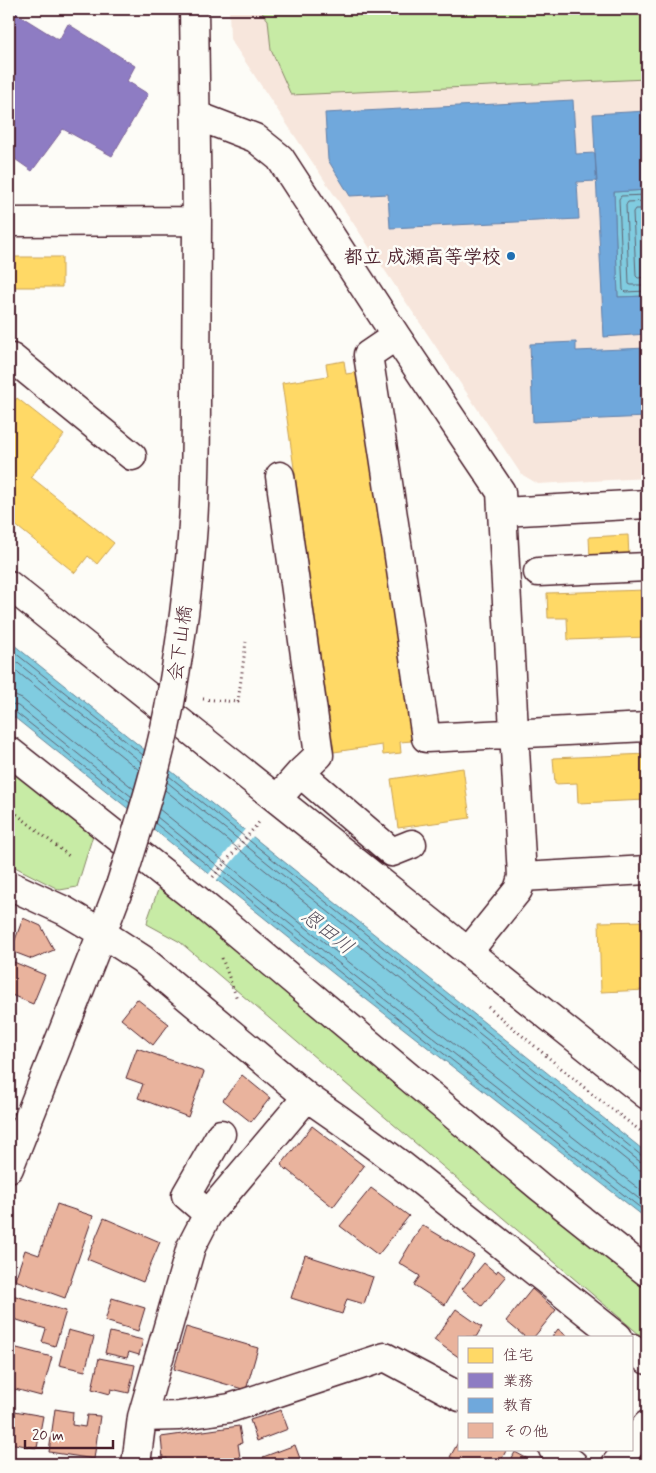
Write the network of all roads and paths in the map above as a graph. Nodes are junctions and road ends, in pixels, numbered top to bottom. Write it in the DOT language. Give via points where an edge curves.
graph roads {
  1 [pos="194,9"];
  2 [pos="195,115"];
  3 [pos="9,222"];
  4 [pos="196,222"];
  5 [pos="396,336"];
  6 [pos="9,359"];
  7 [pos="132,456"];
  8 [pos="280,476"];
  9 [pos="647,504"];
  10 [pos="502,512"];
  11 [pos="647,567"];
  12 [pos="538,572"];
  13 [pos="9,585"];
  14 [pos="246,642"];
  15 [pos="203,699"];
  16 [pos="647,727"];
  17 [pos="515,733"];
  18 [pos="9,751"];
  19 [pos="300,773"];
  20 [pos="9,808"];
  21 [pos="269,809"];
  22 [pos="412,844"];
  23 [pos="69,856"];
  24 [pos="647,870"];
  25 [pos="522,877"];
  26 [pos="210,880"];
  27 [pos="9,885"];
  28 [pos="102,933"];
  29 [pos="468,952"];
  30 [pos="221,956"];
  31 [pos="238,1002"];
  32 [pos="647,1095"];
  33 [pos="307,1097"];
  34 [pos="220,1134"];
  35 [pos="9,1168"];
  36 [pos="208,1214"];
  37 [pos="647,1272"];
  38 [pos="617,1336"];
  39 [pos="634,1350"];
  40 [pos="647,1360"];
  41 [pos="458,1396"];
  42 [pos="142,1416"];
  43 [pos="647,1425"];
  44 [pos="634,1441"];
  45 [pos="554,1450"];
  46 [pos="627,1450"];
  47 [pos="136,1464"];
  48 [pos="573,1464"];
  49 [pos="616,1464"];
  1 -- 2 [label="street, 会下山橋"];
  2 -- 4 [label="street, 会下山橋"];
  2 -- 5 [label="street" via="255,138 280,158"];
  3 -- 4 [label="street"];
  4 -- 28 [label="street, 会下山橋, bridge" via="195,467 184,616 159,753 120,886"];
  5 -- 10 [label="street" via="501,492"];
  5 -- 17 [label="street" via="368,355 426,738"];
  6 -- 7 [label="street" via="12,358"];
  8 -- 19 [label="street" via="319,755"];
  9 -- 10 [label="street"];
  10 -- 17 [label="street"];
  11 -- 12 [label="street"];
  13 -- 21 [label="street"];
  14 -- 15 [label="path" via="238,702"];
  16 -- 17 [label="street"];
  17 -- 25 [label="street"];
  18 -- 37 [label="street" via="195,898 532,1181"];
  19 -- 21 [label="street"];
  19 -- 22 [label="street" via="392,852"];
  20 -- 23 [label="path"];
  21 -- 26 [label="path"];
  21 -- 29 [label="street"];
  24 -- 25 [label="street"];
  25 -- 29 [label="street" via="518,890"];
  27 -- 28 [label="street"];
  28 -- 33 [label="street" via="142,959"];
  28 -- 35 [label="street, 会下山橋"];
  29 -- 32 [label="street"];
  30 -- 31 [label="path"];
  33 -- 36 [label="street"];
  33 -- 38 [label="street" via="401,1165"];
  34 -- 36 [label="street" via="186,1195"];
  36 -- 42 [label="street" via="191,1247"];
  39 -- 40 [label="street"];
  41 -- 42 [label="street" via="385,1357 230,1408 179,1416"];
  42 -- 47 [label="street"];
  43 -- 44 [label="street"];
  45 -- 48 [label="street"];
  46 -- 49 [label="street"];
}
